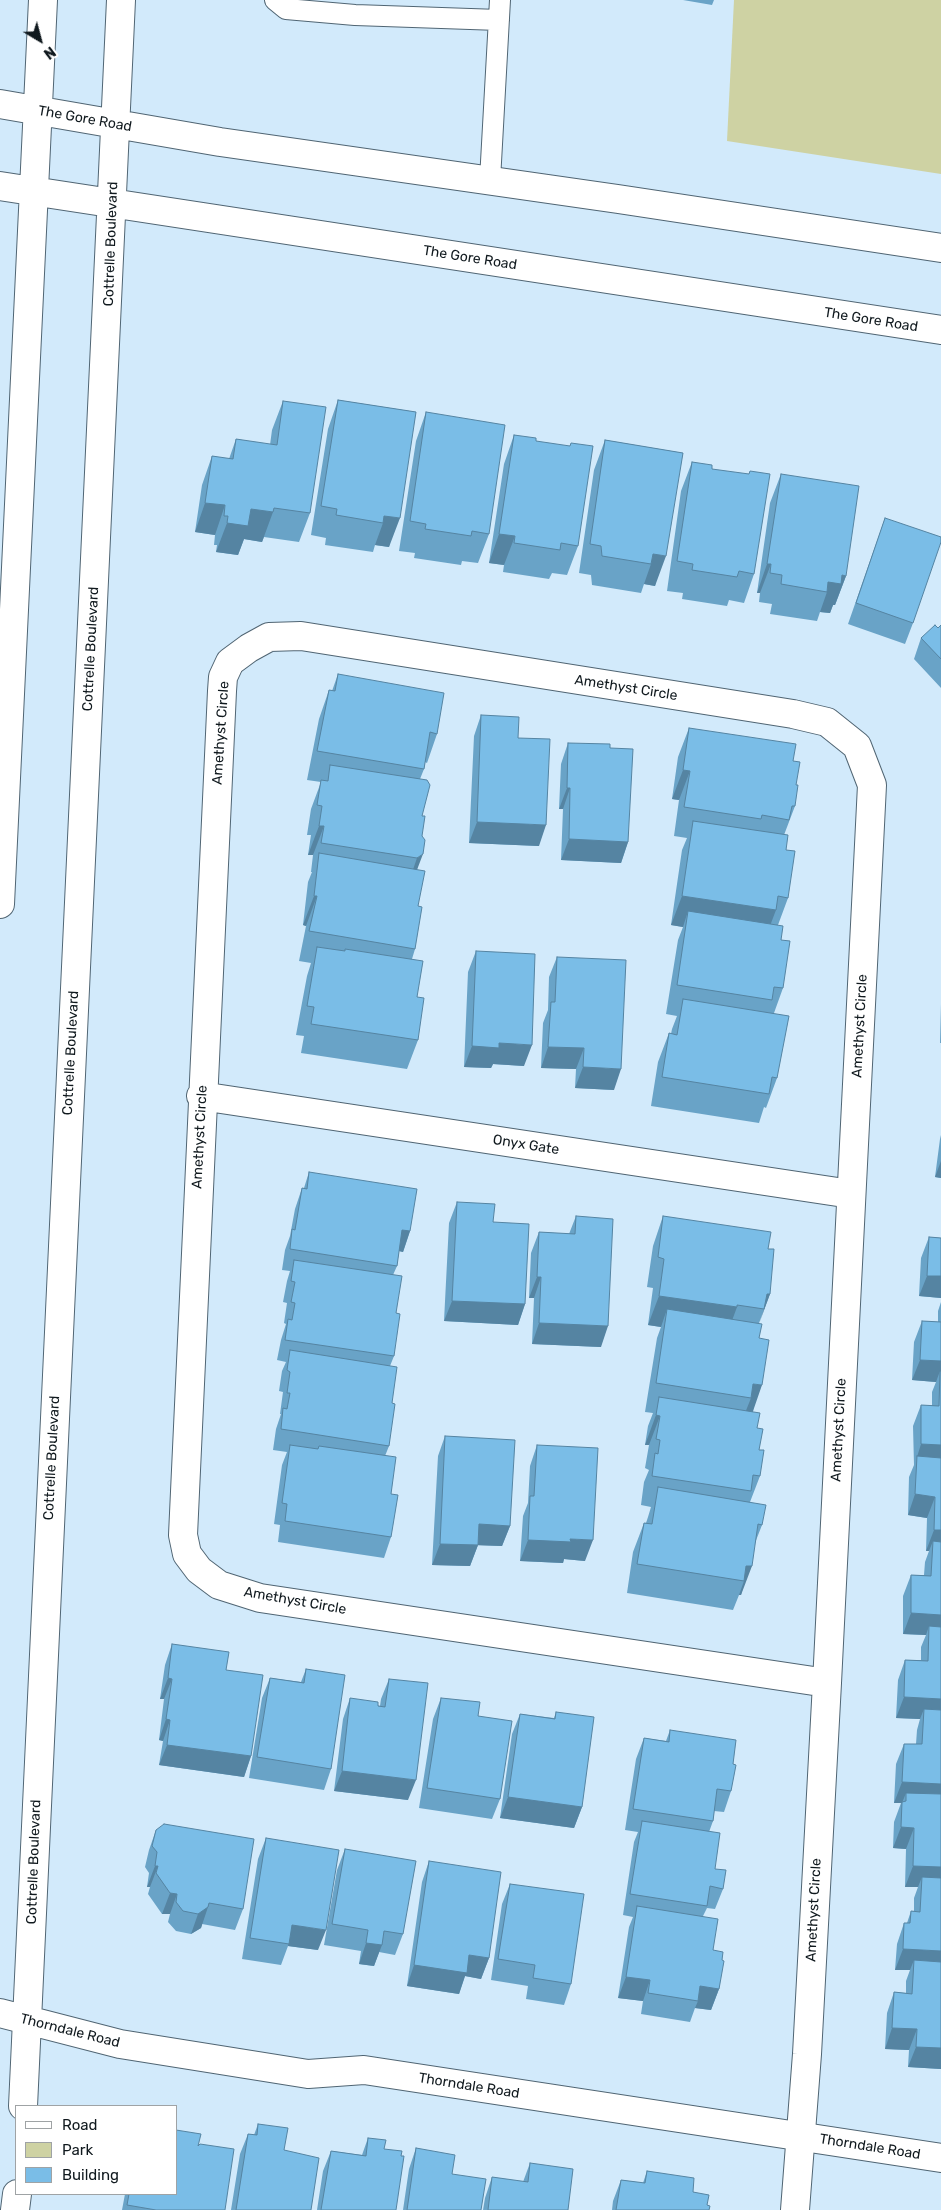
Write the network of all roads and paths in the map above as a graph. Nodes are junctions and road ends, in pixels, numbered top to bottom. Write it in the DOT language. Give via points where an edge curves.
graph roads {
  1 [pos="43,0"];
  2 [pos="121,0"];
  3 [pos="275,0"];
  4 [pos="500,0"];
  5 [pos="499,20"];
  6 [pos="0,104"];
  7 [pos="38,111"];
  8 [pos="116,124"];
  9 [pos="490,180"];
  10 [pos="0,186"];
  11 [pos="34,190"];
  12 [pos="113,203"];
  13 [pos="941,248"];
  14 [pos="941,330"];
  15 [pos="0,904"];
  16 [pos="201,1096"];
  17 [pos="851,1194"];
  18 [pos="827,1683"];
  19 [pos="0,2013"];
  20 [pos="28,2020"];
  21 [pos="23,2105"];
  22 [pos="800,2136"];
  23 [pos="941,2158"];
  24 [pos="17,2195"];
  25 [pos="15,2210"];
  26 [pos="796,2210"];
  1 -- 7 [label="street"];
  2 -- 8 [label="street, Cottrelle Boulevard"];
  3 -- 5 [label="lane" via="286,9"];
  4 -- 5 [label="lane"];
  5 -- 9 [label="lane"];
  6 -- 7 [label="street, The Gore Road"];
  7 -- 8 [label="street, The Gore Road"];
  7 -- 11 [label="street"];
  8 -- 9 [label="street, The Gore Road"];
  8 -- 12 [label="street, Cottrelle Boulevard"];
  9 -- 13 [label="street, The Gore Road"];
  10 -- 11 [label="street, The Gore Road"];
  11 -- 12 [label="street, The Gore Road"];
  11 -- 15 [label="street"];
  12 -- 14 [label="street, The Gore Road"];
  12 -- 20 [label="street, Cottrelle Boulevard"];
  16 -- 17 [label="street, Onyx Gate"];
  16 -- 17 [label="street, Amethyst Circle" via="223,677 230,662 269,637 301,636 793,714 827,722 857,746 872,785"];
  16 -- 18 [label="street, Amethyst Circle" via="183,1535 187,1554 199,1570 219,1585 260,1598"];
  17 -- 18 [label="street, Amethyst Circle"];
  18 -- 22 [label="street, Amethyst Circle"];
  19 -- 20 [label="street, Thorndale Road"];
  20 -- 21 [label="street, Cottrelle Boulevard"];
  20 -- 22 [label="street, Thorndale Road" via="120,2044 308,2074 364,2070"];
  22 -- 23 [label="street, Thorndale Road"];
  22 -- 26 [label="street, Amethyst Circle"];
  24 -- 25 [label="street"];
}
